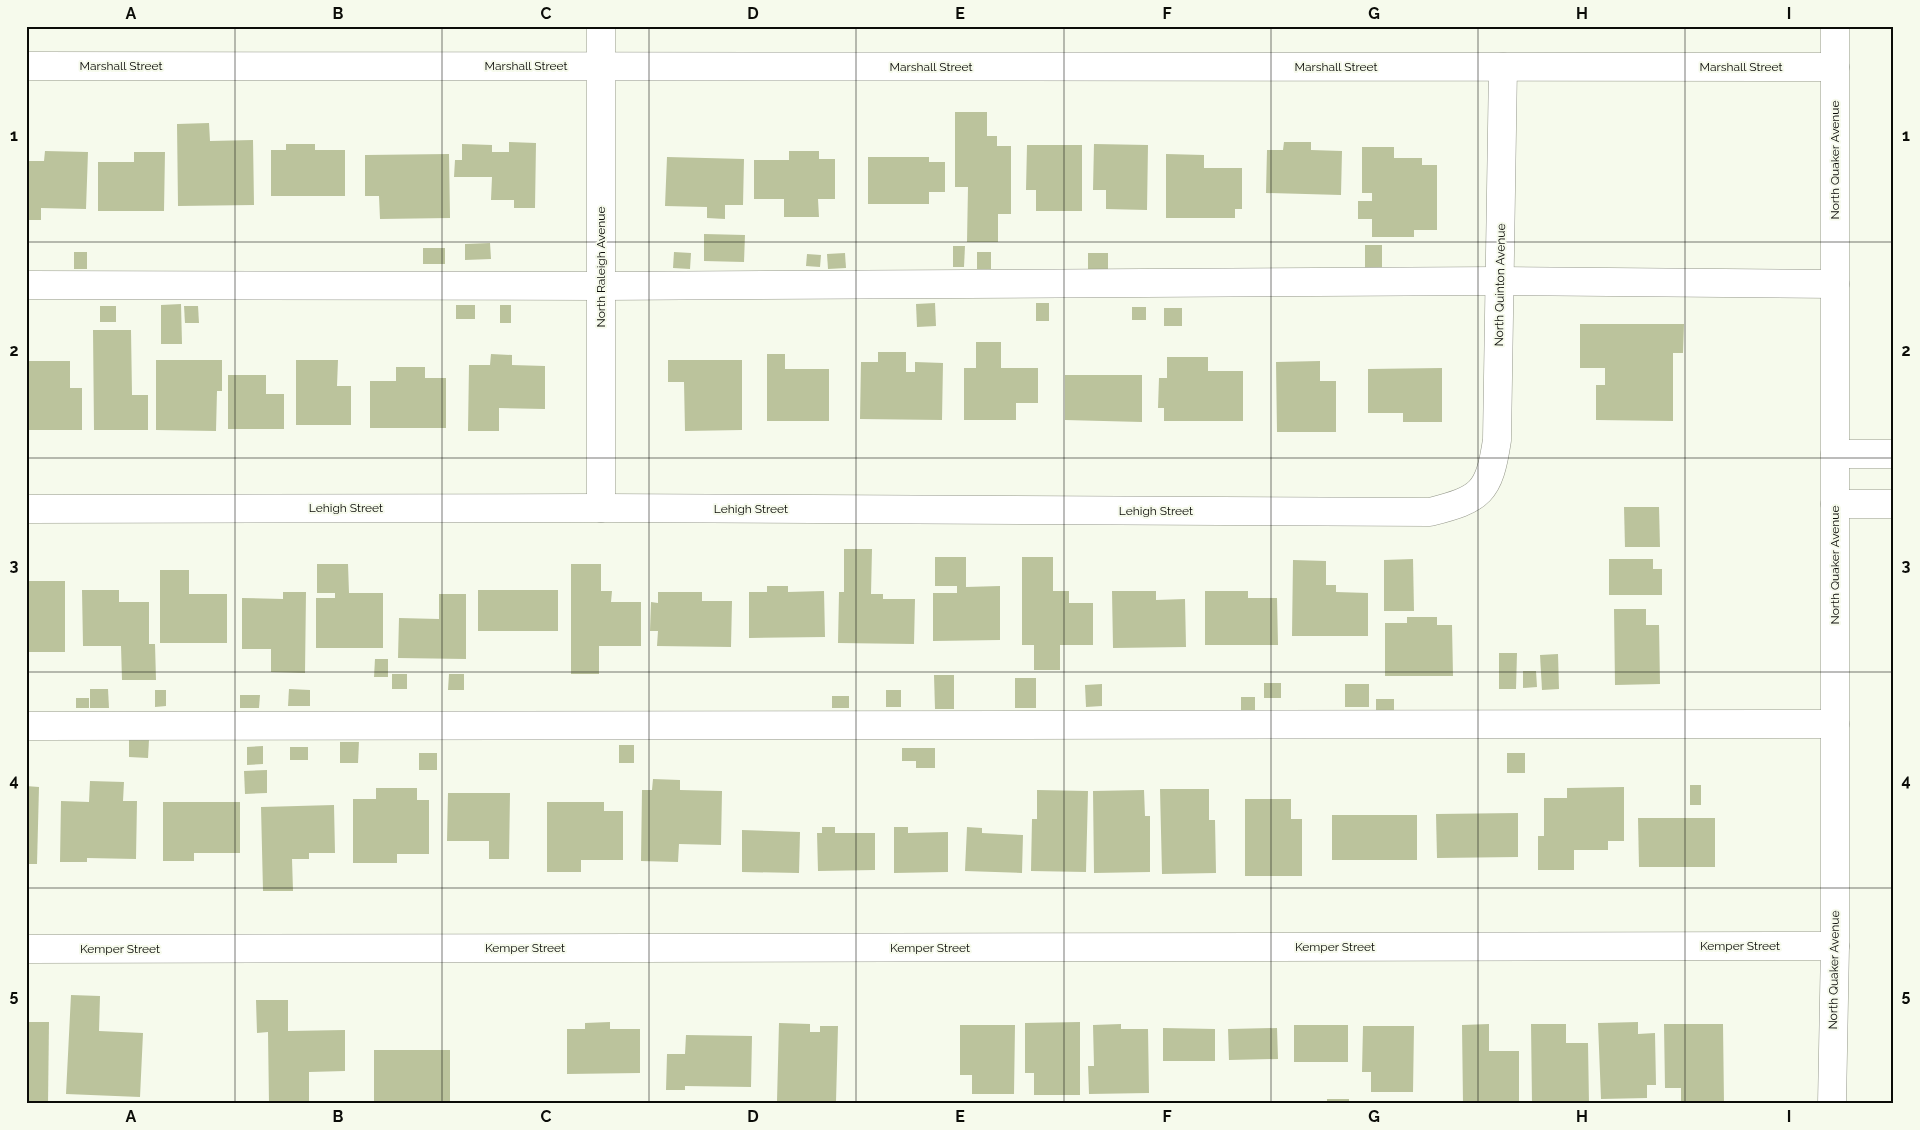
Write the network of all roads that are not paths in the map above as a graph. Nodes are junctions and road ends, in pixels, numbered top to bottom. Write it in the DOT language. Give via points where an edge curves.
graph roads {
  1 [pos="601,26"];
  2 [pos="1835,26"];
  3 [pos="26,66"];
  4 [pos="601,66"];
  5 [pos="1503,67"];
  6 [pos="1835,67"];
  7 [pos="1500,281"];
  8 [pos="1835,284"];
  9 [pos="26,285"];
  10 [pos="601,286"];
  11 [pos="1835,454"];
  12 [pos="1894,454"];
  13 [pos="1474,496"];
  14 [pos="1835,504"];
  15 [pos="1894,504"];
  16 [pos="601,508"];
  17 [pos="26,509"];
  18 [pos="1834,724"];
  19 [pos="26,726"];
  20 [pos="1834,946"];
  21 [pos="26,949"];
  22 [pos="1832,1104"];
  1 -- 4 [label="street, North Raleigh Avenue"];
  2 -- 6 [label="street, North Quaker Avenue"];
  3 -- 4 [label="street, Marshall Street"];
  4 -- 5 [label="street, Marshall Street"];
  4 -- 10 [label="street, North Raleigh Avenue"];
  5 -- 6 [label="street, Marshall Street"];
  5 -- 7 [label="street, North Quinton Avenue"];
  6 -- 8 [label="street, North Quaker Avenue"];
  7 -- 8 [label="street"];
  7 -- 10 [label="street"];
  7 -- 13 [label="street, North Quinton Avenue" via="1497,440 1493,469 1484,487"];
  8 -- 11 [label="street, North Quaker Avenue"];
  9 -- 10 [label="street"];
  10 -- 16 [label="street, North Raleigh Avenue"];
  11 -- 12 [label="street"];
  11 -- 14 [label="street, North Quaker Avenue"];
  13 -- 16 [label="street, Lehigh Street" via="1430,512"];
  14 -- 15 [label="street"];
  14 -- 18 [label="street, North Quaker Avenue"];
  16 -- 17 [label="street, Lehigh Street"];
  18 -- 19 [label="street"];
  18 -- 20 [label="street, North Quaker Avenue"];
  20 -- 21 [label="street, Kemper Street"];
  20 -- 22 [label="street, North Quaker Avenue"];
}
